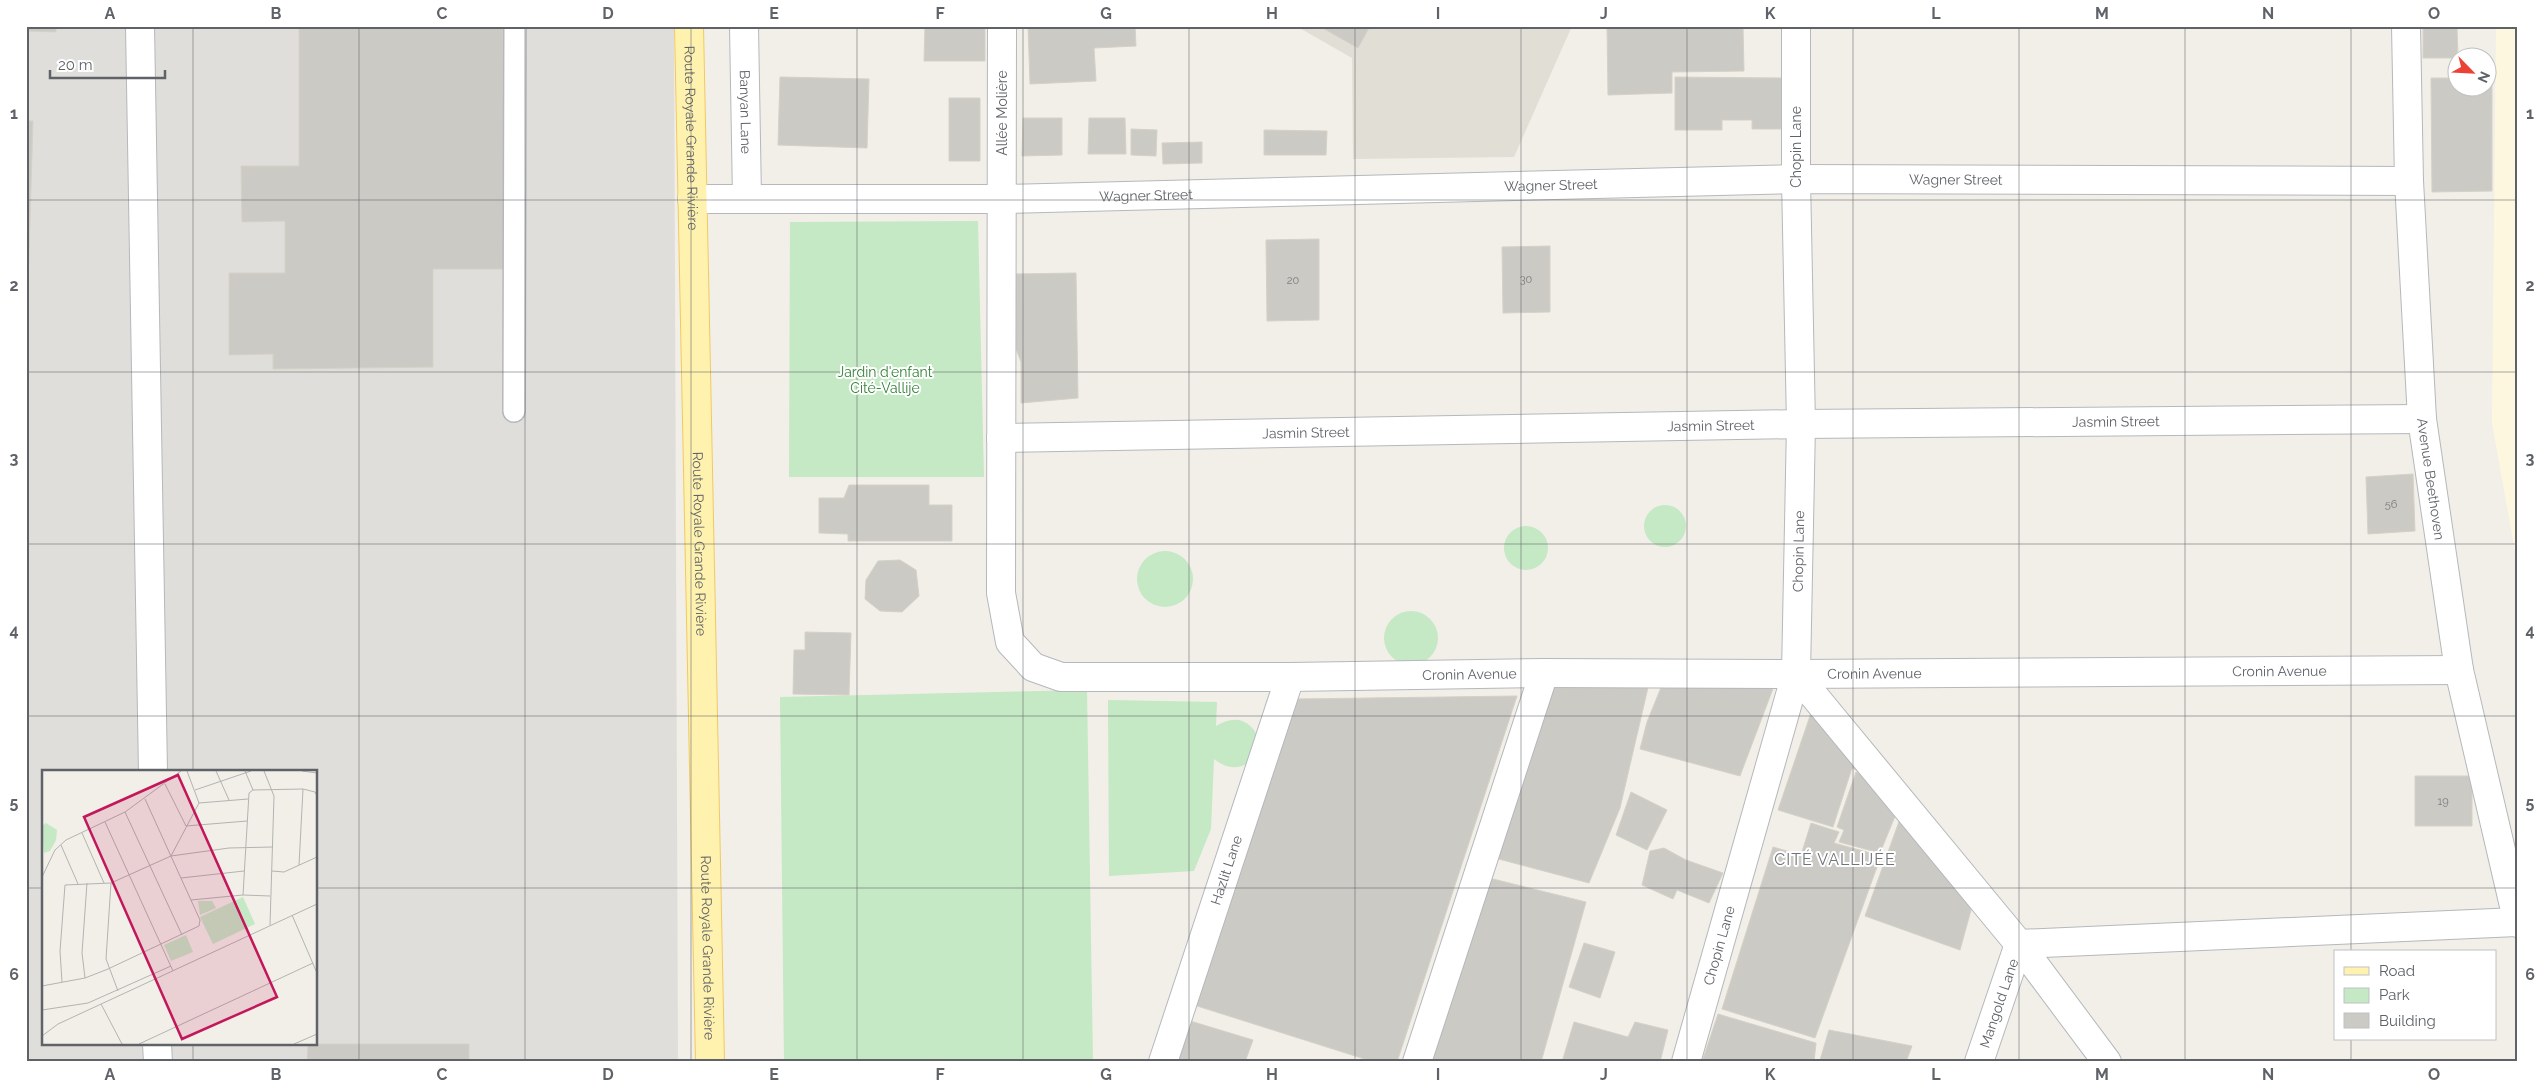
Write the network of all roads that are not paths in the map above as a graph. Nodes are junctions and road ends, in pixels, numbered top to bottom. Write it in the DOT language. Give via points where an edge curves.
graph roads {
  1 [pos="140,26"];
  2 [pos="515,26"];
  3 [pos="689,26"];
  4 [pos="744,26"];
  5 [pos="1002,26"];
  6 [pos="1796,26"];
  7 [pos="2406,26"];
  8 [pos="1796,179"];
  9 [pos="2408,181"];
  10 [pos="747,198"];
  11 [pos="692,199"];
  12 [pos="1003,199"];
  13 [pos="514,411"];
  14 [pos="2422,419"];
  15 [pos="1801,424"];
  16 [pos="1000,438"];
  17 [pos="2459,670"];
  18 [pos="1544,673"];
  19 [pos="1796,674"];
  20 [pos="1290,678"];
  21 [pos="153,770"];
  22 [pos="2518,922"];
  23 [pos="2019,944"];
  24 [pos="157,1046"];
  25 [pos="158,1062"];
  26 [pos="710,1062"];
  27 [pos="1163,1062"];
  28 [pos="1417,1062"];
  29 [pos="1686,1062"];
  30 [pos="1979,1062"];
  31 [pos="2107,1062"];
  1 -- 21 [label="street"];
  2 -- 13 [label="lane"];
  3 -- 11 [label="main road, Route Royale Grande Rivière"];
  4 -- 10 [label="street, Banyan Lane"];
  5 -- 12 [label="street, Allée Molière"];
  6 -- 8 [label="street, Chopin Lane"];
  7 -- 9 [label="street, Avenue Beethoven"];
  8 -- 9 [label="street, Wagner Street"];
  8 -- 12 [label="street, Wagner Street"];
  8 -- 15 [label="street, Chopin Lane"];
  9 -- 14 [label="street, Avenue Beethoven"];
  10 -- 11 [label="street, Wagner Street"];
  10 -- 12 [label="street, Wagner Street"];
  11 -- 26 [label="main road, Route Royale Grande Rivière"];
  12 -- 16 [label="street, Allée Molière"];
  14 -- 15 [label="street, Jasmin Street"];
  14 -- 17 [label="street, Avenue Beethoven"];
  15 -- 16 [label="street, Jasmin Street"];
  15 -- 19 [label="street, Chopin Lane"];
  16 -- 20 [label="street, Cronin Avenue" via="1002,593 1010,642 1033,667 1061,677"];
  17 -- 19 [label="street, Cronin Avenue"];
  17 -- 22 [label="street, Avenue Beethoven"];
  18 -- 19 [label="street, Cronin Avenue"];
  18 -- 20 [label="street, Cronin Avenue"];
  18 -- 28 [label="street"];
  19 -- 23 [label="street"];
  19 -- 29 [label="street, Chopin Lane"];
  20 -- 27 [label="street, Hazlit Lane"];
  22 -- 23 [label="street"];
  23 -- 30 [label="street, Mangold Lane"];
  23 -- 31 [label="street"];
  24 -- 25 [label="street"];
}
